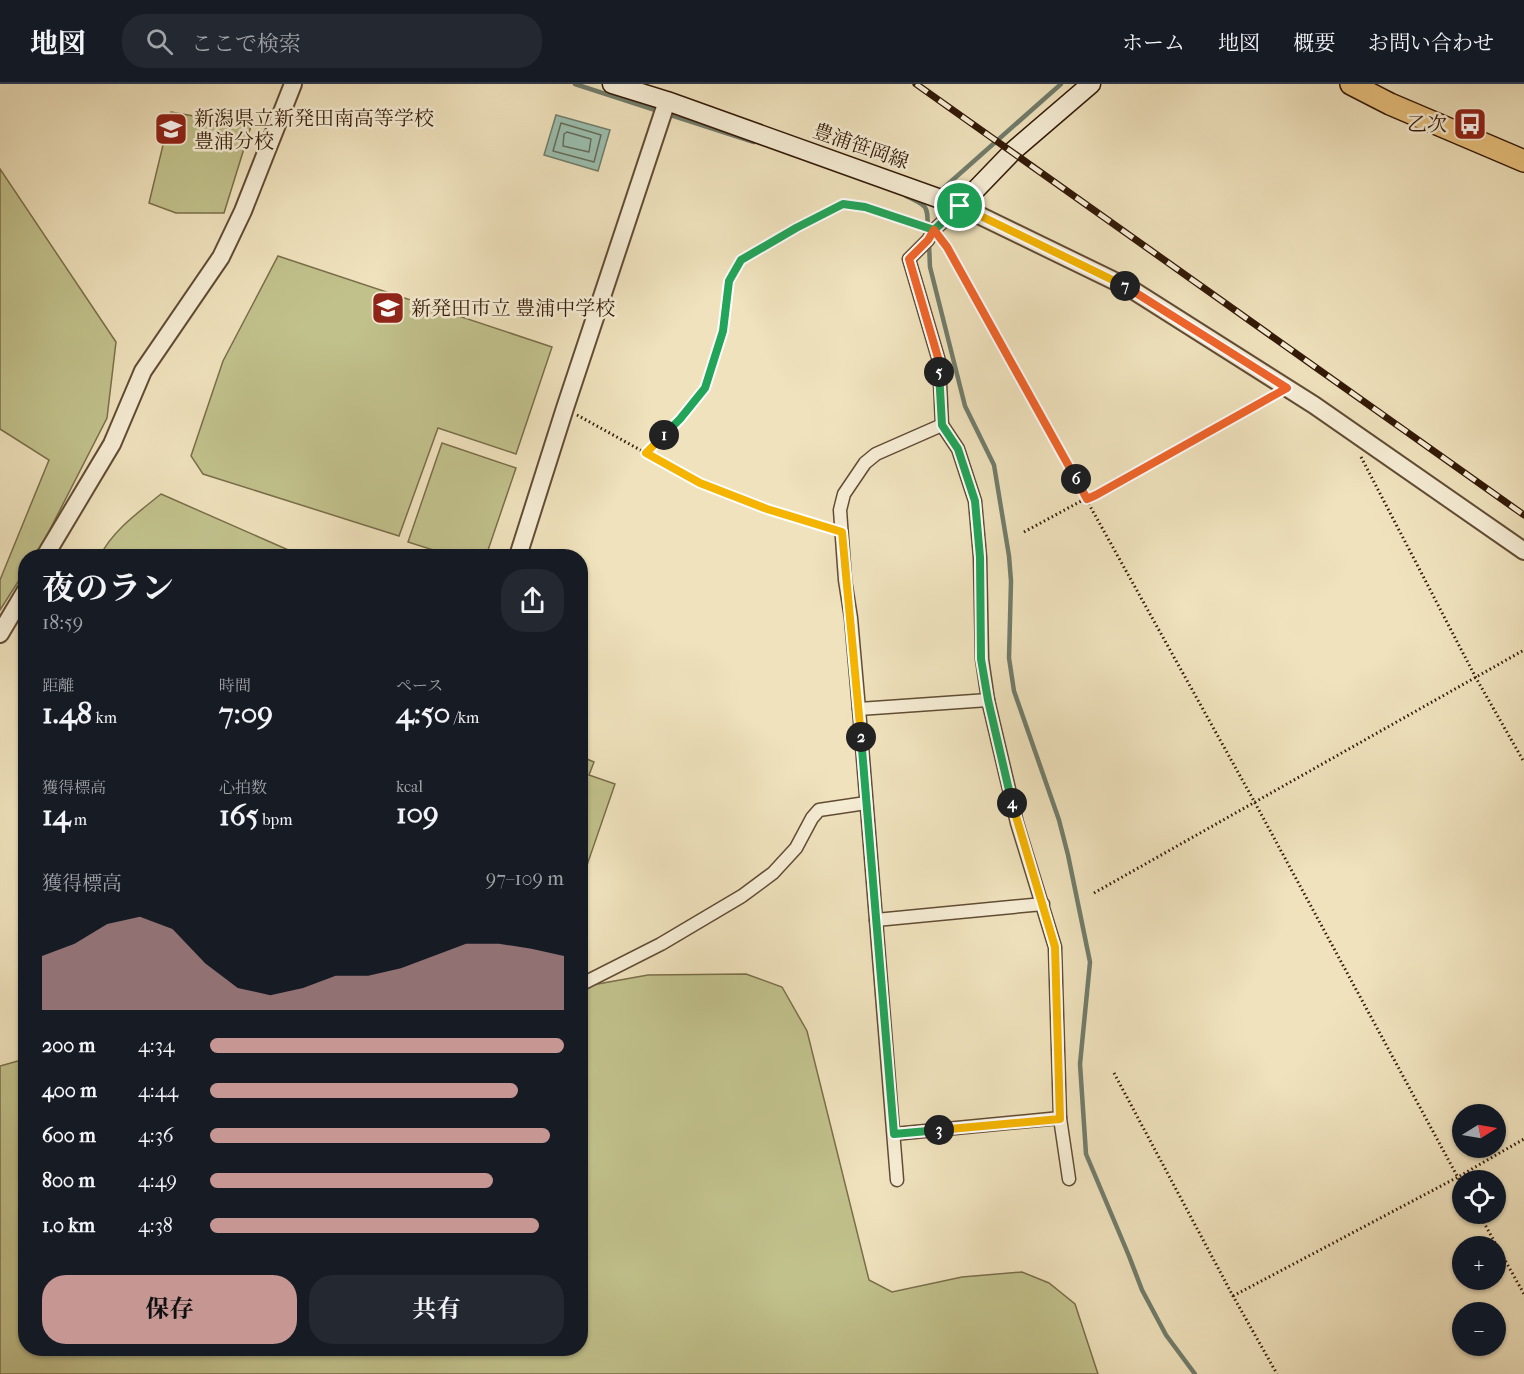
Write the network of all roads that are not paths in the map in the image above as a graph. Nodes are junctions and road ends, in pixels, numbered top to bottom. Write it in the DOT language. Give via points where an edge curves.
graph roads {
  1 [pos="293,84"];
  2 [pos="612,84"];
  3 [pos="1091,84"];
  4 [pos="1351,84"];
  5 [pos="667,101"];
  6 [pos="1524,161"];
  7 [pos="960,206"];
  8 [pos="942,425"];
  9 [pos="49,549"];
  10 [pos="520,549"];
  11 [pos="1524,551"];
  12 [pos="18,604"];
  13 [pos="0,634"];
  14 [pos="988,700"];
  15 [pos="859,710"];
  16 [pos="867,803"];
  17 [pos="1043,904"];
  18 [pos="876,920"];
  19 [pos="588,981"];
  20 [pos="1060,1119"];
  21 [pos="894,1134"];
  22 [pos="1069,1179"];
  23 [pos="897,1180"];
  1 -- 9 [label="street" via="221,257 143,370 112,444"];
  2 -- 5 [label="main road, 豊浦笹岡線"];
  3 -- 7 [label="main road" via="1013,151"];
  4 -- 6 [label="highway"];
  5 -- 7 [label="main road, 豊浦笹岡線"];
  5 -- 10 [label="street"];
  7 -- 8 [label="street" via="909,259 939,361"];
  7 -- 11 [label="street" via="1131,289 1287,388"];
  8 -- 14 [label="street" via="958,449 975,501 981,659"];
  8 -- 15 [label="street" via="876,454 844,494 840,510"];
  12 -- 13 [label="street"];
  14 -- 15 [label="street"];
  14 -- 17 [label="street" via="1017,823"];
  15 -- 16 [label="street"];
  16 -- 18 [label="street"];
  16 -- 19 [label="street" via="819,810 795,848 773,873 742,896"];
  17 -- 18 [label="street"];
  17 -- 20 [label="street" via="1055,947"];
  18 -- 21 [label="street"];
  20 -- 21 [label="street"];
  20 -- 22 [label="street"];
  21 -- 23 [label="street"];
}
